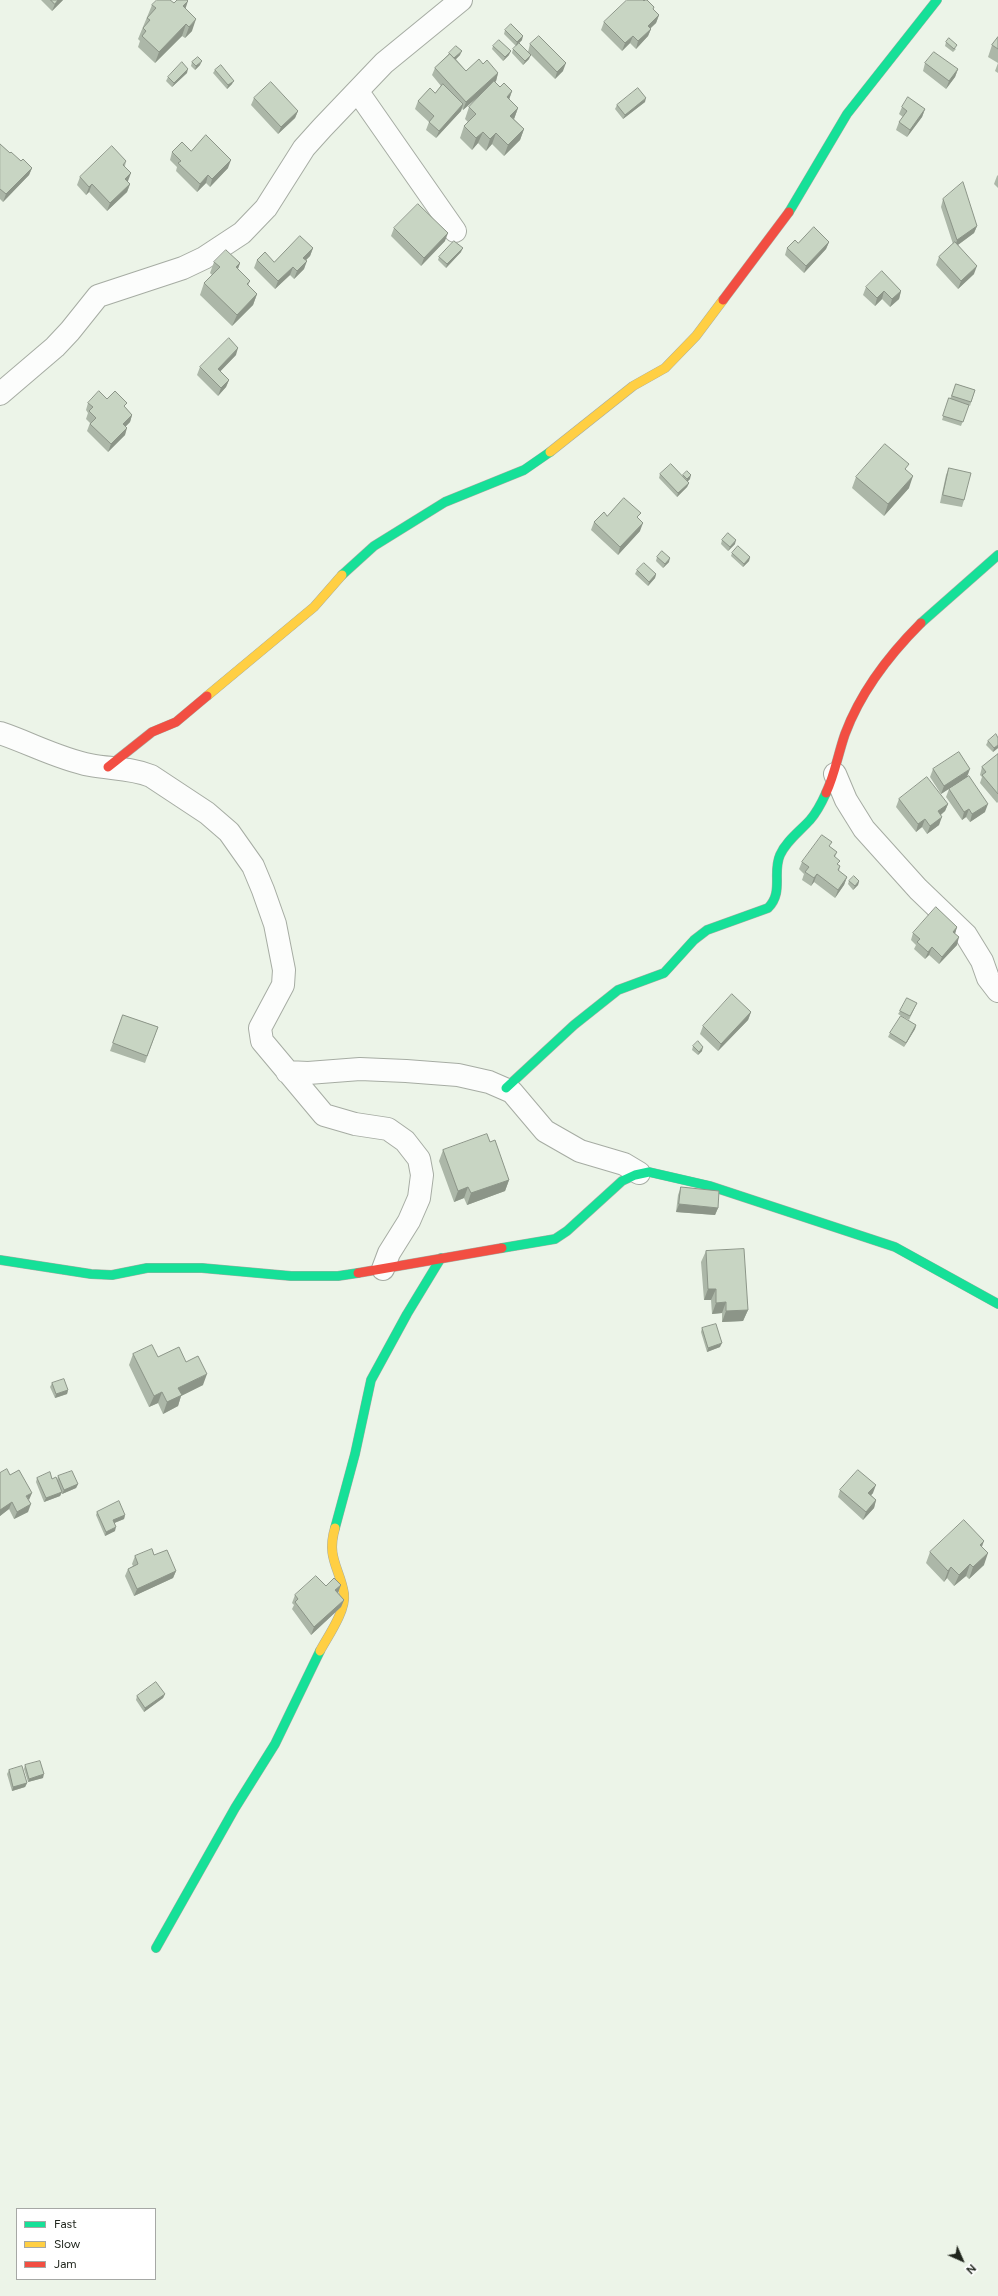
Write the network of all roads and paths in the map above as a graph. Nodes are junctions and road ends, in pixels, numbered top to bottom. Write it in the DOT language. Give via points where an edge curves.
graph roads {
  1 [pos="461,0"];
  2 [pos="937,0"];
  3 [pos="358,92"];
  4 [pos="455,231"];
  5 [pos="0,394"];
  6 [pos="998,556"];
  7 [pos="0,733"];
  8 [pos="108,767"];
  9 [pos="835,774"];
  10 [pos="998,991"];
  11 [pos="287,1072"];
  12 [pos="506,1088"];
  13 [pos="639,1173"];
  14 [pos="441,1258"];
  15 [pos="0,1260"];
  16 [pos="383,1269"];
  17 [pos="998,1304"];
  18 [pos="156,1948"];
  1 -- 3 [label="street" via="384,63"];
  2 -- 8 [label="street" via="847,114 781,223 696,336 676,358 665,368 634,386 564,442 524,470 445,502 374,546 338,579 314,607 176,722 152,732"];
  3 -- 4 [label="street"];
  3 -- 5 [label="street" via="304,148 266,208 242,233 204,258 182,268 98,296 55,347"];
  6 -- 9 [label="street" via="934,609 880,669 858,703 846,729"];
  7 -- 8 [label="street" via="71,760"];
  8 -- 11 [label="street" via="146,774 207,813 229,832 249,859 275,924 284,970 283,985 262,1024 260,1033 269,1052"];
  9 -- 10 [label="street" via="846,800 864,829 918,889 966,935 982,961 988,978"];
  9 -- 12 [label="street" via="815,814 795,834 780,855 776,896 769,907 762,912 735,918 710,929 688,945 663,974 624,986 578,1020"];
  11 -- 12 [label="street" via="360,1069 437,1073 472,1078"];
  11 -- 16 [label="street" via="324,1115 388,1130 405,1141 420,1158 422,1175 419,1198 409,1221 389,1252"];
  12 -- 13 [label="street" via="545,1131 585,1153 624,1164"];
  13 -- 14 [label="street" via="613,1188 567,1232 555,1239"];
  13 -- 17 [label="street" via="668,1175 710,1186 882,1243"];
  14 -- 16 [label="street"];
  14 -- 18 [label="street" via="371,1380 355,1454 333,1534 331,1553 344,1595 342,1612 334,1623 275,1744 235,1808"];
  15 -- 16 [label="street" via="112,1275 147,1268 202,1268 291,1276 338,1276"];
}
